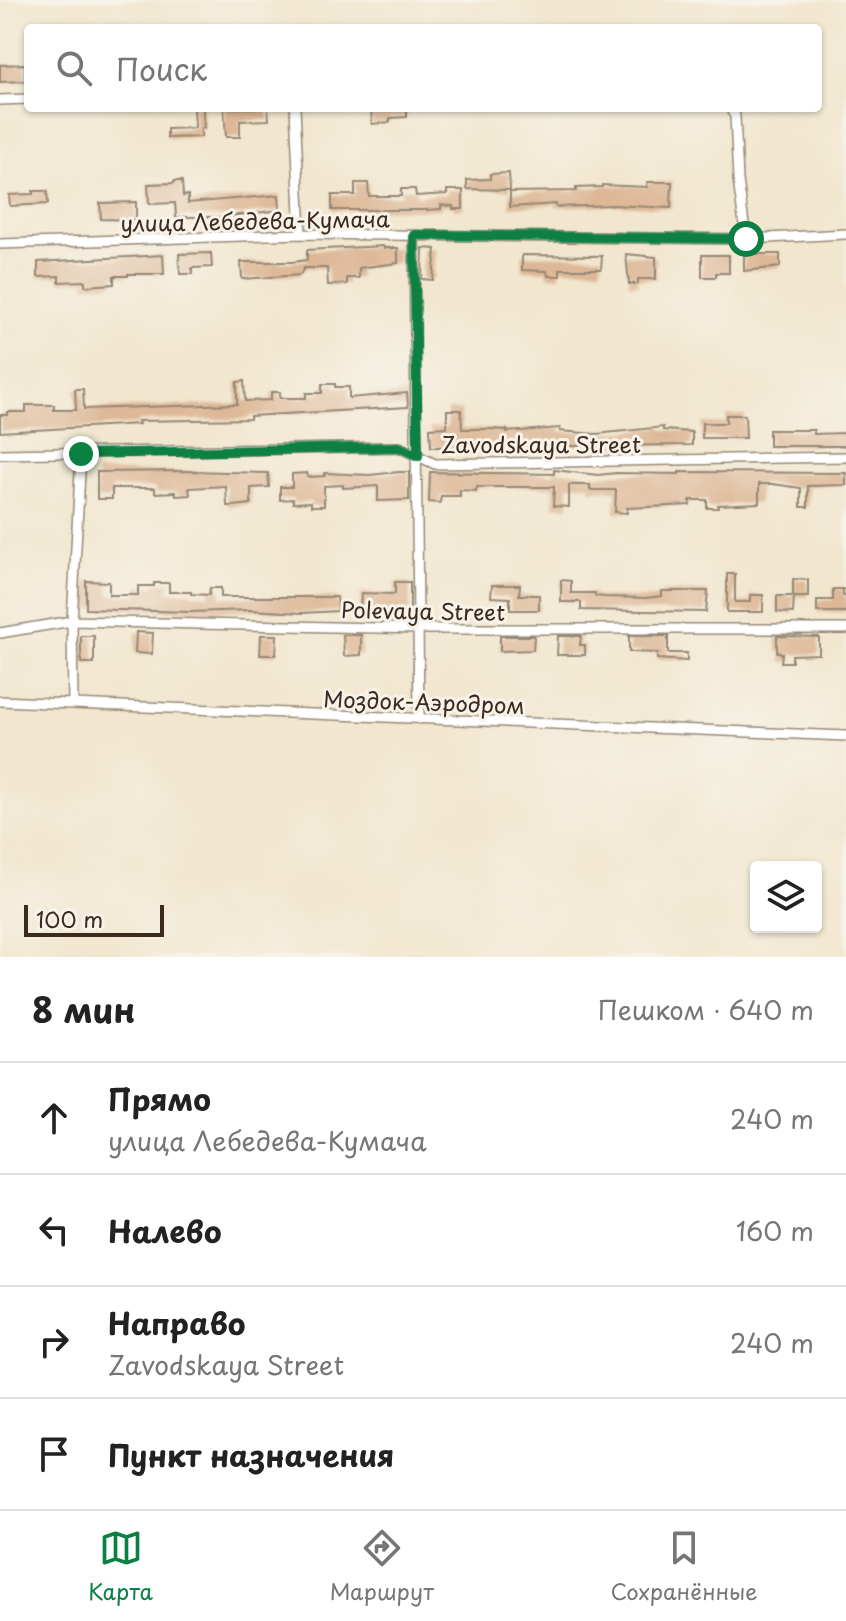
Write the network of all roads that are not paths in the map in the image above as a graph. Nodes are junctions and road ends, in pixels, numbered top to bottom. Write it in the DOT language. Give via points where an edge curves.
graph roads {
  1 [pos="24,99"];
  2 [pos="0,100"];
  3 [pos="295,112"];
  4 [pos="732,112"];
  5 [pos="301,234"];
  6 [pos="846,234"];
  7 [pos="414,235"];
  8 [pos="746,239"];
  9 [pos="0,244"];
  10 [pos="0,454"];
  11 [pos="81,454"];
  12 [pos="418,456"];
  13 [pos="846,457"];
  14 [pos="72,621"];
  15 [pos="420,629"];
  16 [pos="846,629"];
  17 [pos="0,633"];
  18 [pos="0,701"];
  19 [pos="73,704"];
  20 [pos="419,719"];
  21 [pos="846,736"];
  1 -- 2 [label="street"];
  3 -- 5 [label="street"];
  4 -- 8 [label="street"];
  5 -- 7 [label="street, улица Лебедева-Кумача"];
  5 -- 9 [label="street, улица Лебедева-Кумача"];
  6 -- 8 [label="street, улица Лебедева-Кумача"];
  7 -- 8 [label="street, улица Лебедева-Кумача"];
  7 -- 12 [label="street"];
  10 -- 11 [label="street, Zavodskaya Street"];
  11 -- 12 [label="street, Zavodskaya Street" via="399,447"];
  11 -- 14 [label="street"];
  12 -- 13 [label="street, Zavodskaya Street" via="435,464"];
  12 -- 15 [label="street"];
  14 -- 15 [label="street, Polevaya Street"];
  14 -- 17 [label="street, Polevaya Street"];
  14 -- 19 [label="street"];
  15 -- 16 [label="street, Polevaya Street"];
  15 -- 20 [label="street"];
  18 -- 19 [label="street, Моздок-Аэродром"];
  19 -- 20 [label="street, Моздок-Аэродром"];
  20 -- 21 [label="street, Моздок-Аэродром"];
}
